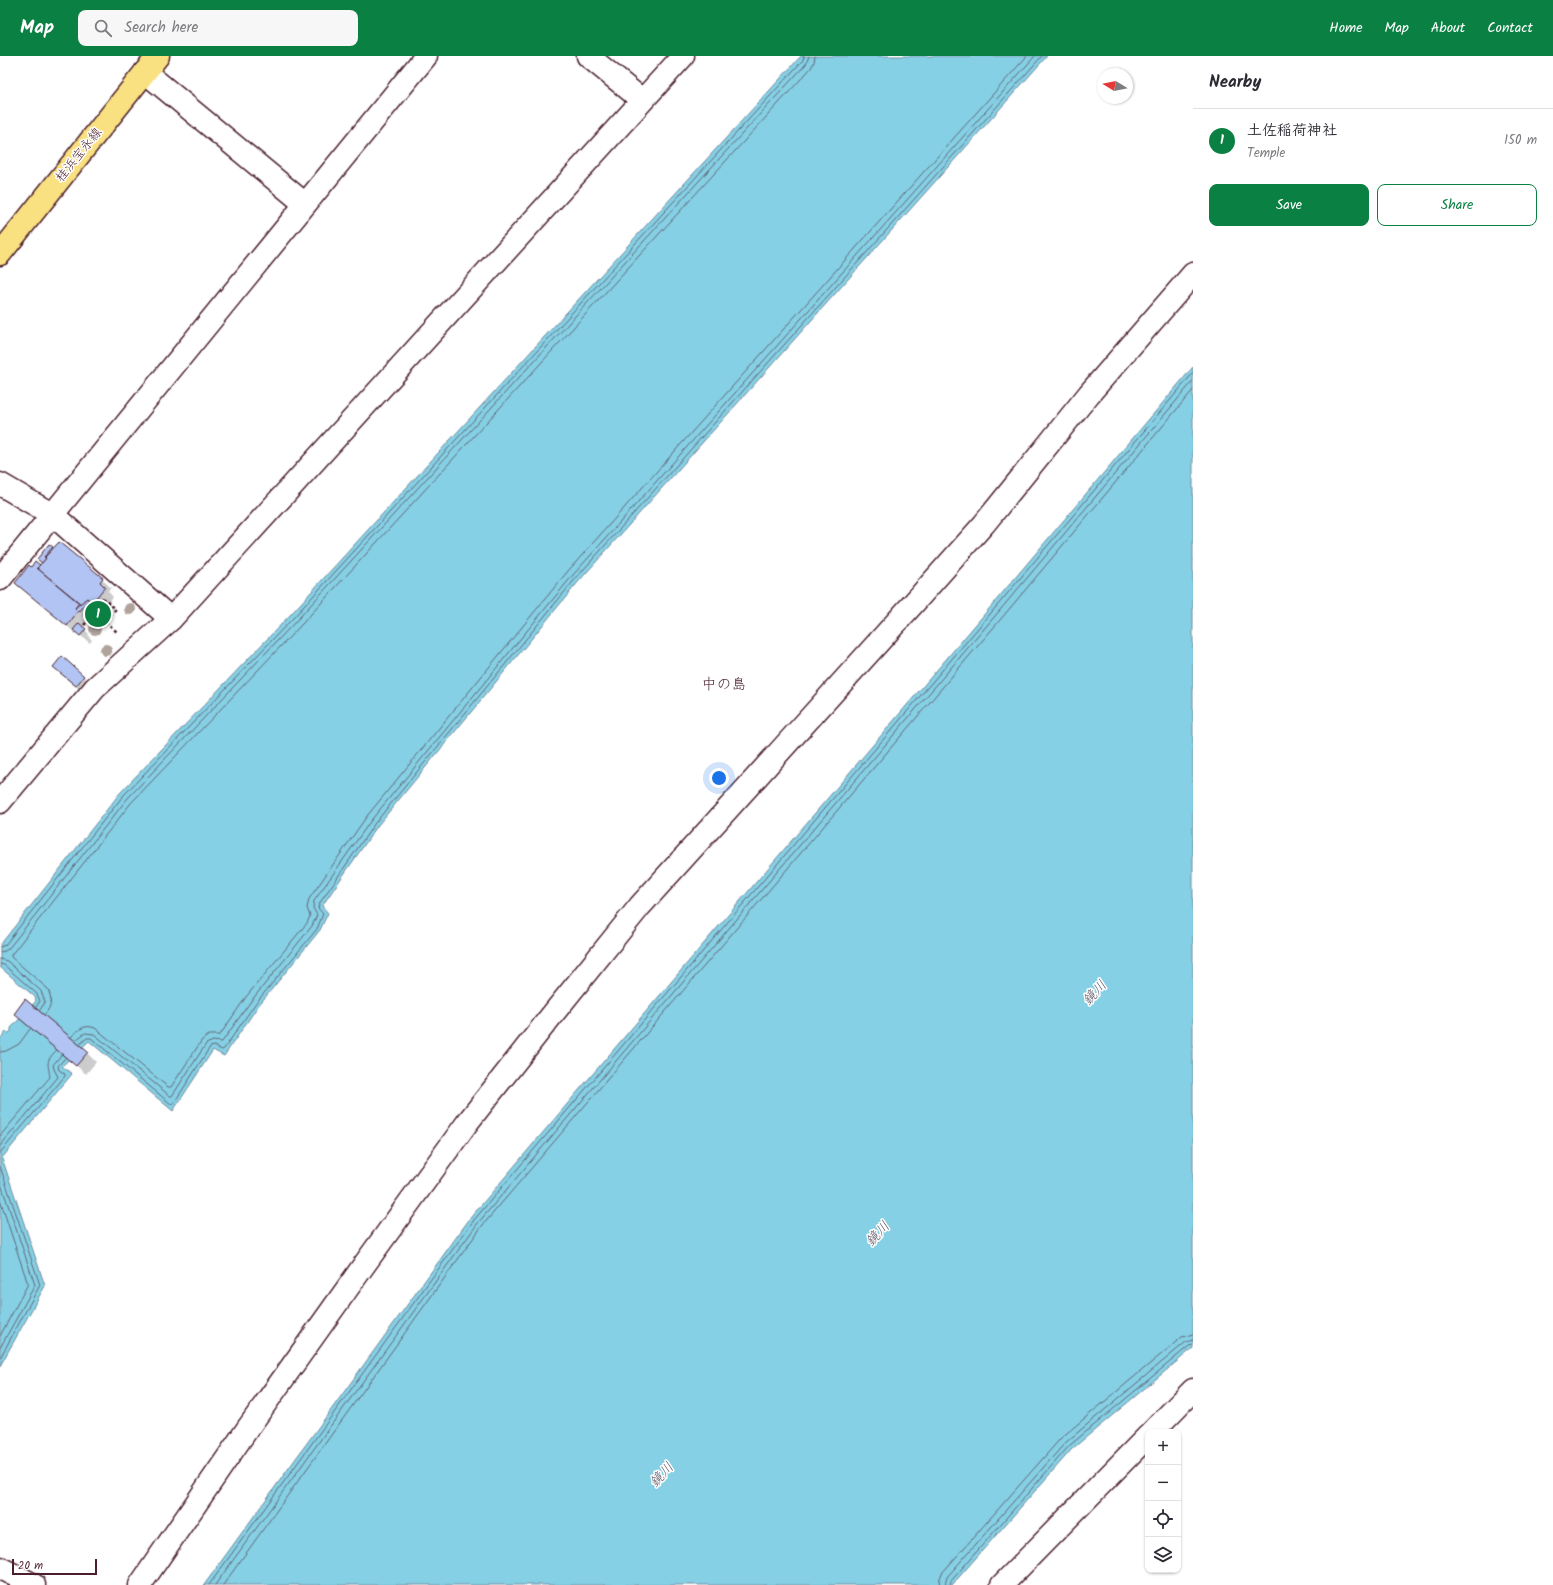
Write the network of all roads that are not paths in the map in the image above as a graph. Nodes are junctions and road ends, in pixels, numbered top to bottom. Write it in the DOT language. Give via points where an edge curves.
graph roads {
  1 [pos="426,56"];
  2 [pos="588,56"];
  3 [pos="683,56"];
  4 [pos="151,64"];
  5 [pos="642,100"];
  6 [pos="305,204"];
  7 [pos="0,254"];
  8 [pos="1193,274"];
  9 [pos="0,484"];
  10 [pos="53,515"];
  11 [pos="0,579"];
  12 [pos="171,618"];
  13 [pos="0,802"];
  14 [pos="1193,1390"];
  15 [pos="1155,1429"];
  16 [pos="1145,1439"];
  17 [pos="0,1568"];
  18 [pos="34,1585"];
  19 [pos="140,1585"];
  20 [pos="1002,1585"];
  1 -- 6 [label="street"];
  2 -- 5 [label="street"];
  3 -- 5 [label="street"];
  4 -- 6 [label="street"];
  4 -- 7 [label="main road, 桂浜宝永線"];
  5 -- 12 [label="street"];
  6 -- 10 [label="street"];
  8 -- 19 [label="street" via="1089,394 984,524 640,906 556,1009 467,1123 378,1246"];
  9 -- 10 [label="street"];
  10 -- 11 [label="street"];
  10 -- 12 [label="street"];
  12 -- 13 [label="street" via="95,688"];
  14 -- 15 [label="street"];
  16 -- 20 [label="street"];
  17 -- 18 [label="street"];
}
